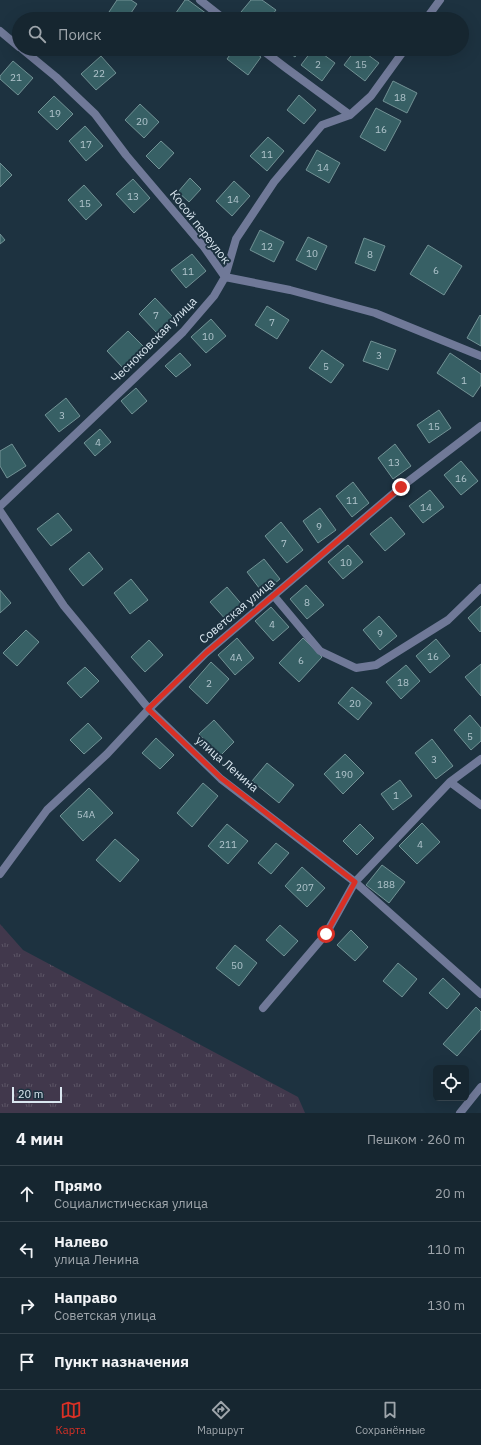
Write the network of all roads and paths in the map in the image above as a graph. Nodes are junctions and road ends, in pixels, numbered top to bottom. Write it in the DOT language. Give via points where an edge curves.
graph roads {
  1 [pos="200,0"];
  2 [pos="440,0"];
  3 [pos="215,12"];
  4 [pos="431,12"];
  5 [pos="0,31"];
  6 [pos="12,41"];
  7 [pos="30,56"];
  8 [pos="270,56"];
  9 [pos="400,56"];
  10 [pos="350,115"];
  11 [pos="225,277"];
  12 [pos="481,356"];
  13 [pos="481,426"];
  14 [pos="0,506"];
  15 [pos="0,511"];
  16 [pos="481,588"];
  17 [pos="274,596"];
  18 [pos="148,709"];
  19 [pos="481,759"];
  20 [pos="450,782"];
  21 [pos="481,805"];
  22 [pos="0,874"];
  23 [pos="355,882"];
  24 [pos="481,994"];
  25 [pos="263,1008"];
  26 [pos="481,1086"];
  27 [pos="460,1113"];
  1 -- 3 [label="street"];
  2 -- 4 [label="street"];
  5 -- 6 [label="street"];
  7 -- 11 [label="street, Косой переулок" via="95,114 126,155 204,247"];
  8 -- 10 [label="street"];
  9 -- 10 [label="street, Чесноковская улица" via="371,96"];
  10 -- 11 [label="street, Чесноковская улица" via="322,125 274,182 236,239"];
  11 -- 12 [label="street, Косой переулок" via="290,290 376,313"];
  11 -- 14 [label="street, Чесноковская улица" via="214,296 183,332"];
  13 -- 17 [label="street, Советская улица" via="401,487"];
  15 -- 18 [label="street, улица Ленина" via="64,606"];
  16 -- 17 [label="street" via="448,620 376,665 356,668 320,651"];
  17 -- 18 [label="street, Советская улица" via="206,653"];
  18 -- 22 [label="street, Советская улица" via="107,754 46,810"];
  18 -- 23 [label="street, улица Ленина" via="221,778"];
  19 -- 20 [label="street"];
  20 -- 21 [label="street"];
  20 -- 23 [label="street"];
  23 -- 24 [label="street, улица Ленина"];
  23 -- 25 [label="street" via="326,934"];
  26 -- 27 [label="street"];
}
